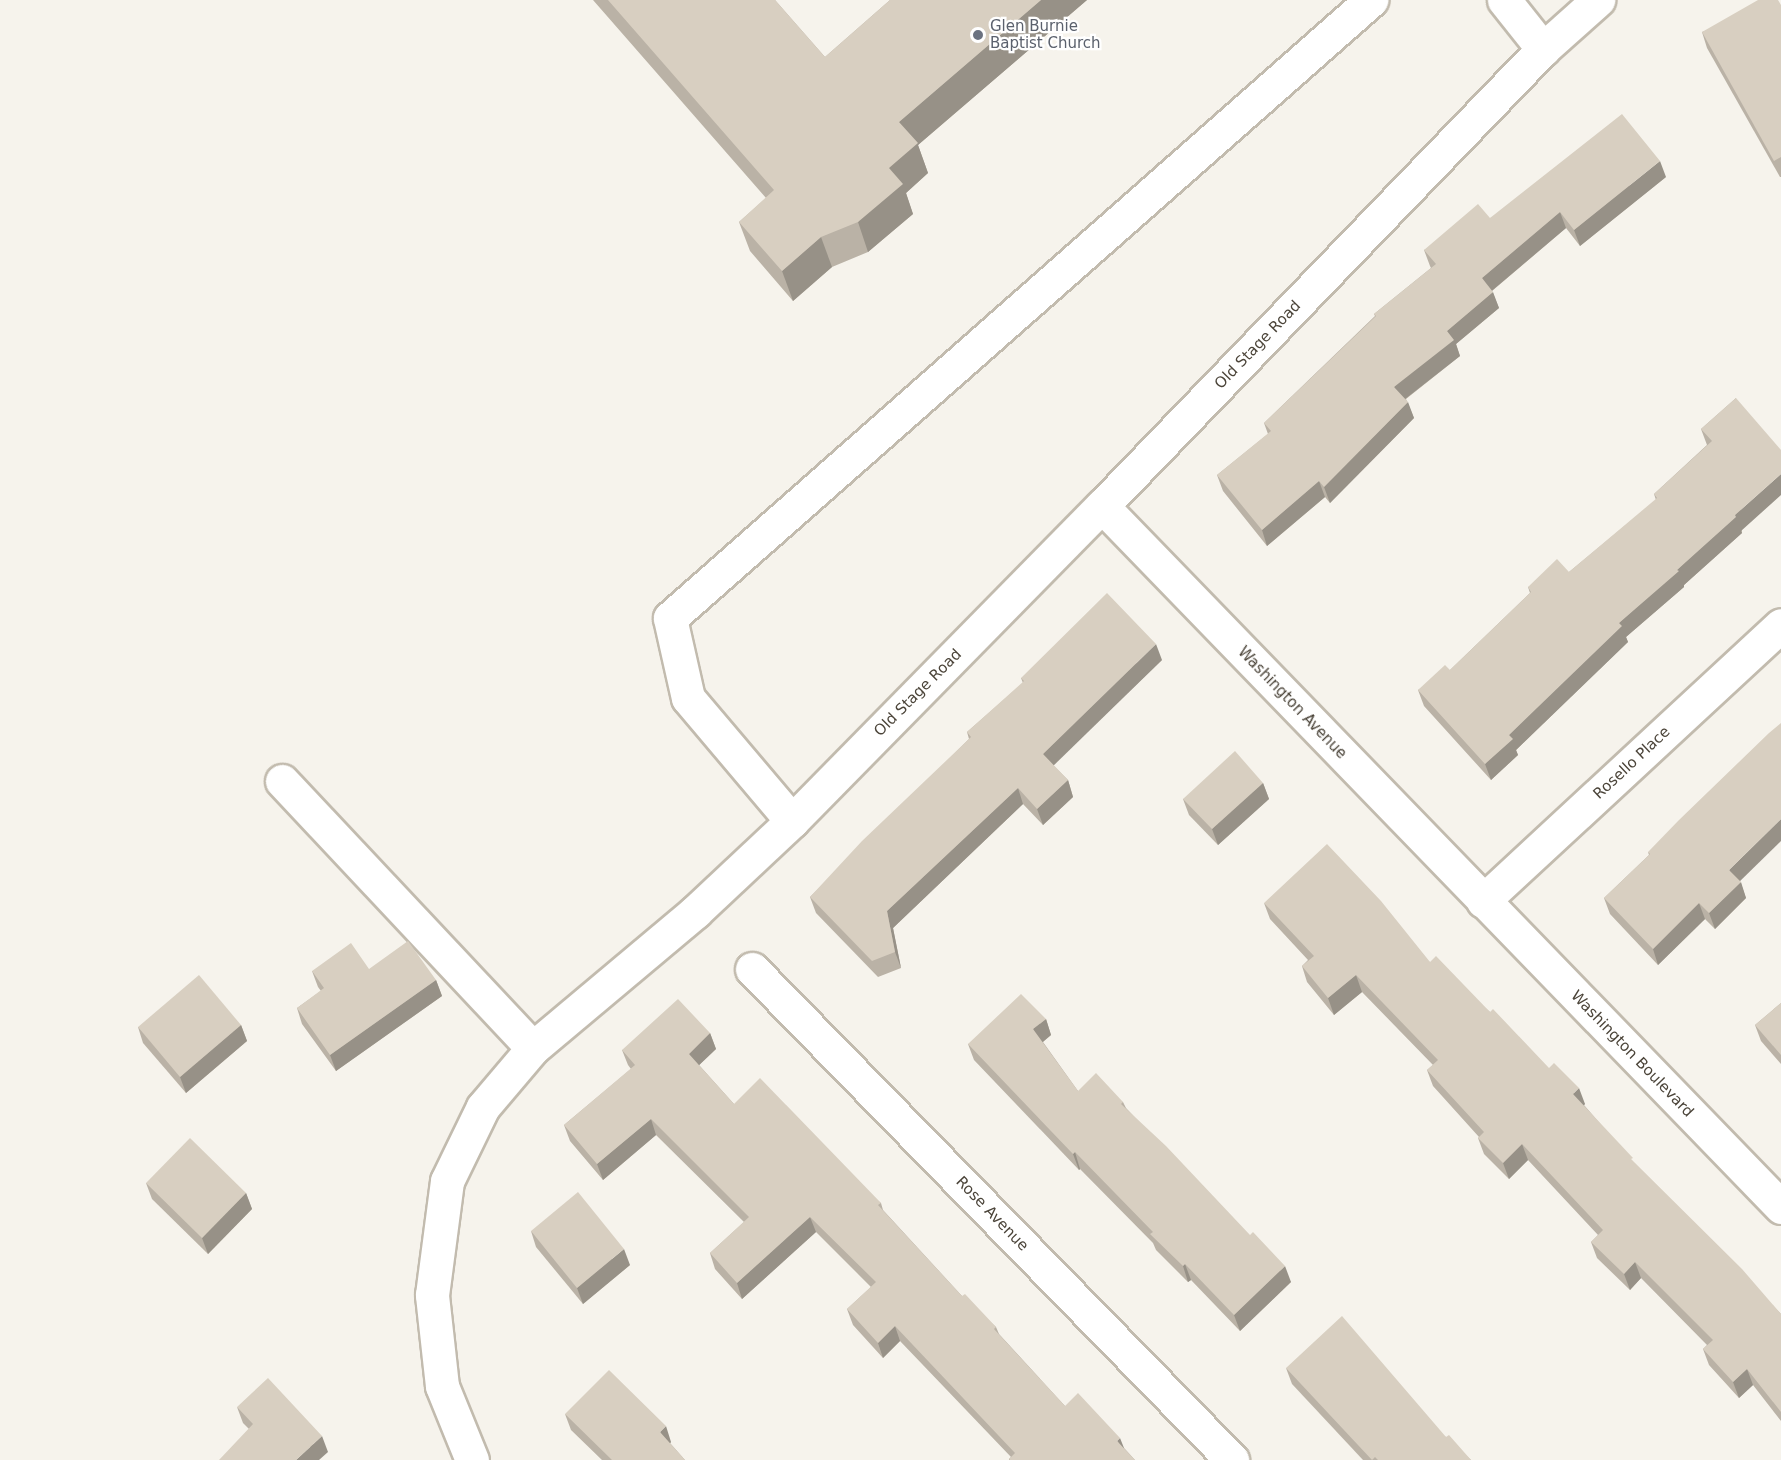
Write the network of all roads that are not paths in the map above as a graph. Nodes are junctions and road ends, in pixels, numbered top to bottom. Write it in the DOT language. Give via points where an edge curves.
graph roads {
  1 [pos="1371,0"];
  2 [pos="1504,0"];
  3 [pos="1599,0"];
  4 [pos="1543,49"];
  5 [pos="1102,506"];
  6 [pos="1781,625"];
  7 [pos="282,781"];
  8 [pos="792,821"];
  9 [pos="1483,901"];
  10 [pos="752,969"];
  11 [pos="533,1048"];
  12 [pos="1781,1207"];
  13 [pos="472,1460"];
  14 [pos="1232,1460"];
  1 -- 8 [label="street" via="670,618 688,699"];
  2 -- 4 [label="street"];
  3 -- 4 [label="street, Old Stage Road"];
  4 -- 5 [label="street, Old Stage Road"];
  5 -- 8 [label="street, Old Stage Road"];
  5 -- 9 [label="street, Washington Avenue"];
  6 -- 9 [label="street, Rosello Place"];
  7 -- 11 [label="street"];
  8 -- 11 [label="street, Old Stage Road" via="695,912"];
  9 -- 12 [label="street, Washington Boulevard"];
  10 -- 14 [label="street, Rose Avenue"];
  11 -- 13 [label="street, Old Stage Road" via="483,1107 447,1181 432,1295 442,1386"];
}
